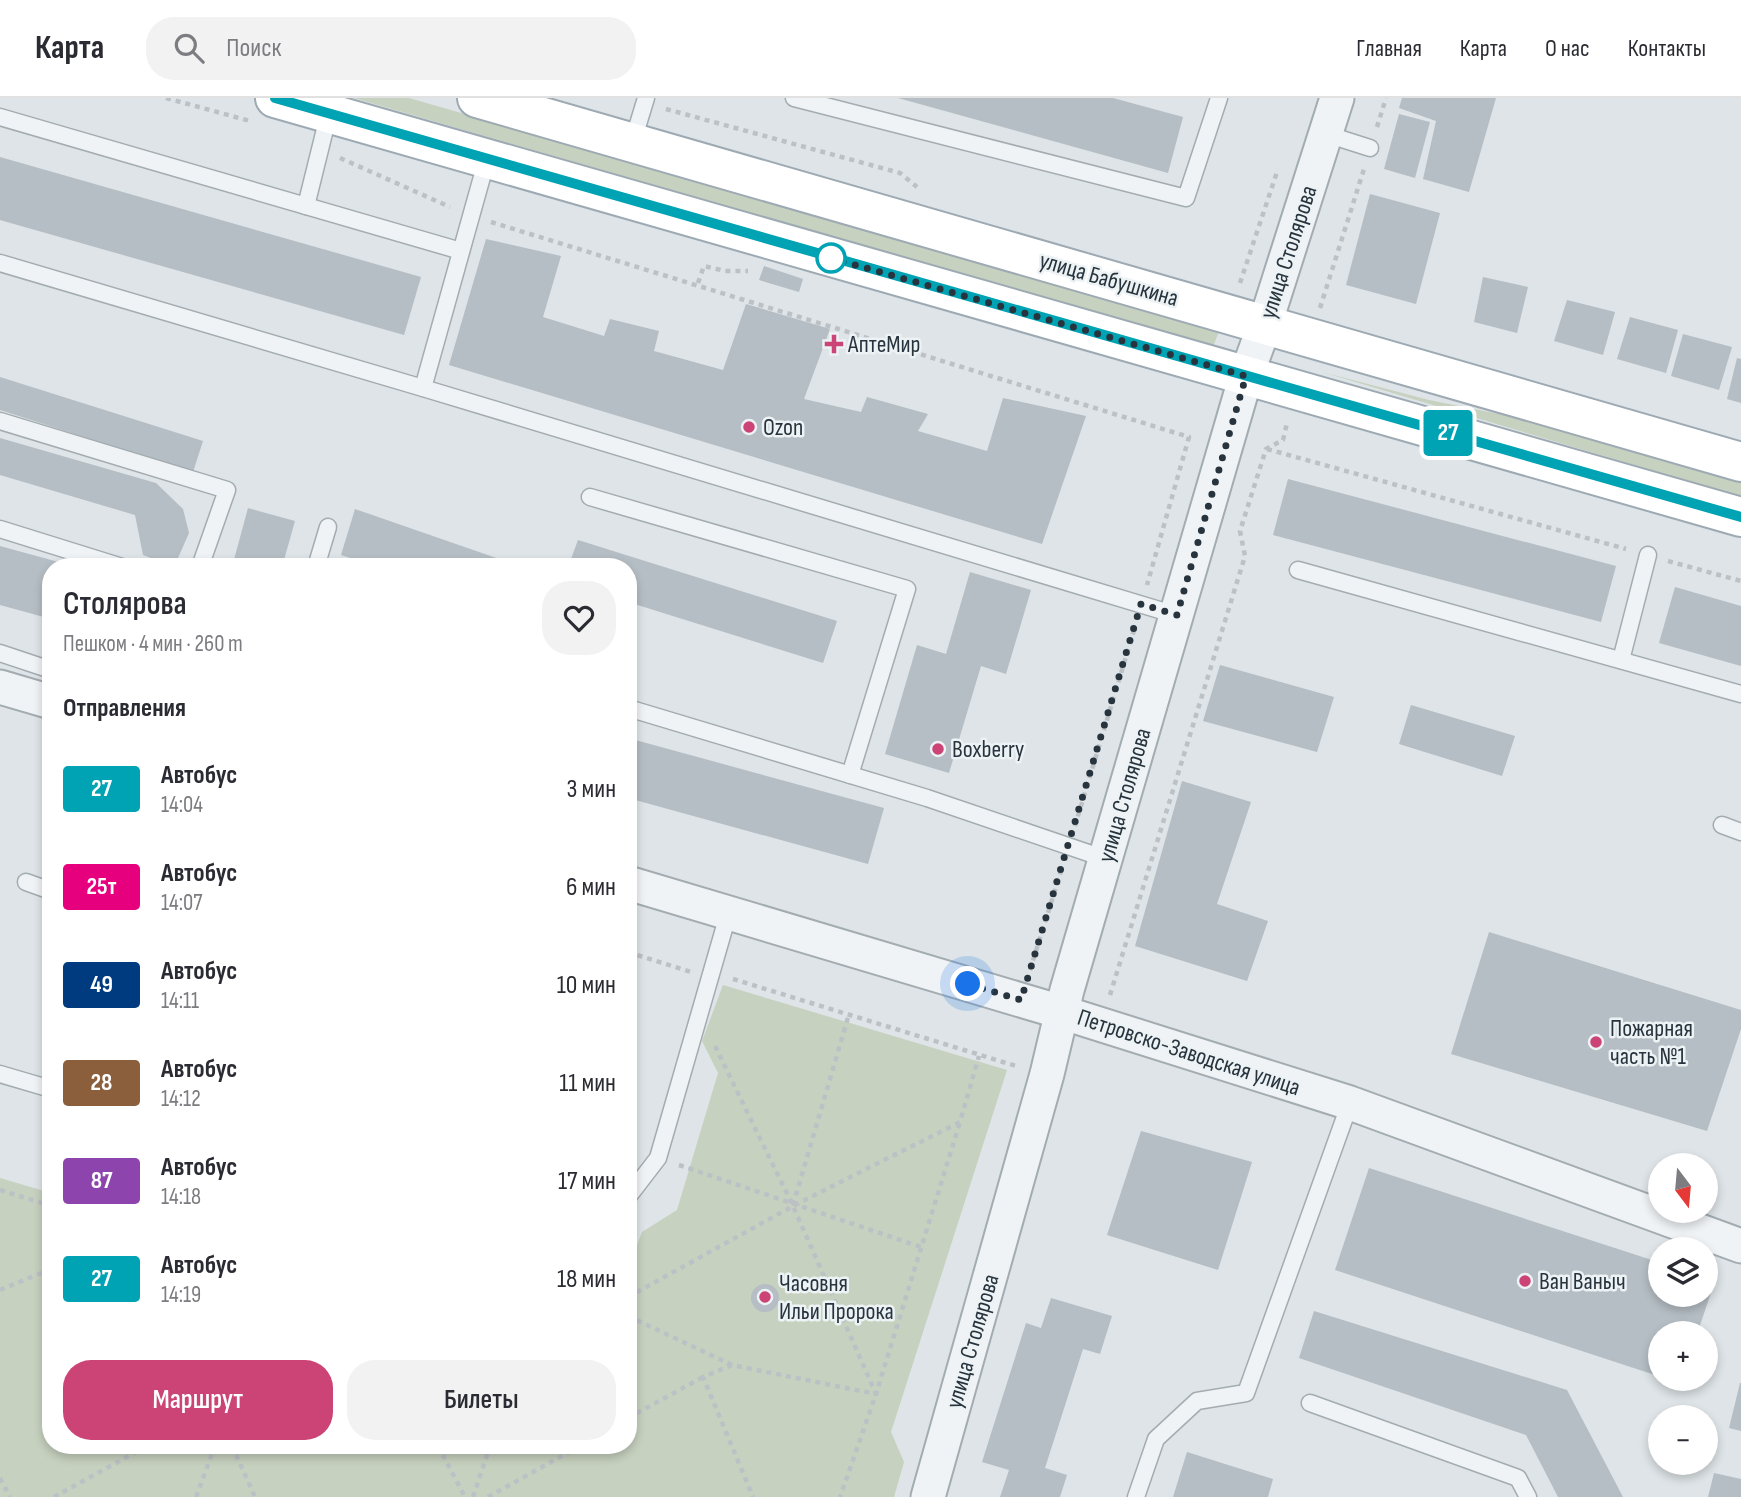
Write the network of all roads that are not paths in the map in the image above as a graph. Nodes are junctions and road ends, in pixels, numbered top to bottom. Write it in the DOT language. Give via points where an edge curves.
graph roads {
  1 [pos="477,98"];
  2 [pos="646,98"];
  3 [pos="794,98"];
  4 [pos="1219,98"];
  5 [pos="1337,98"];
  6 [pos="266,111"];
  7 [pos="0,117"];
  8 [pos="325,127"];
  9 [pos="1326,134"];
  10 [pos="632,144"];
  11 [pos="1370,148"];
  12 [pos="487,159"];
  13 [pos="306,206"];
  14 [pos="461,251"];
  15 [pos="0,263"];
  16 [pos="1265,324"];
  17 [pos="1246,376"];
  18 [pos="423,388"];
  19 [pos="0,421"];
  20 [pos="1741,462"];
  21 [pos="590,497"];
  22 [pos="1741,517"];
  23 [pos="328,527"];
  24 [pos="0,529"];
  25 [pos="1648,555"];
  26 [pos="93,558"];
  27 [pos="203,558"];
  28 [pos="319,558"];
  29 [pos="1298,570"];
  30 [pos="1177,615"];
  31 [pos="0,653"];
  32 [pos="1621,660"];
  33 [pos="42,667"];
  34 [pos="0,687"];
  35 [pos="1741,694"];
  36 [pos="42,699"];
  37 [pos="637,711"];
  38 [pos="850,775"];
  39 [pos="1722,825"];
  40 [pos="1741,832"];
  41 [pos="1106,859"];
  42 [pos="26,882"];
  43 [pos="637,886"];
  44 [pos="42,888"];
  45 [pos="728,915"];
  46 [pos="1061,1012"];
  47 [pos="0,1074"];
  48 [pos="42,1086"];
  49 [pos="1350,1103"];
  50 [pos="637,1186"];
  51 [pos="1741,1246"];
  52 [pos="1310,1403"];
  53 [pos="928,1497"];
  54 [pos="1136,1497"];
  55 [pos="1528,1497"];
  1 -- 10 [label="main road, улица Бабушкина"];
  2 -- 10 [label="lane"];
  3 -- 4 [label="lane" via="1186,198"];
  5 -- 9 [label="street, улица Столярова"];
  6 -- 8 [label="main road"];
  7 -- 13 [label="lane"];
  8 -- 12 [label="main road"];
  8 -- 13 [label="lane"];
  9 -- 11 [label="lane"];
  9 -- 16 [label="street, улица Столярова"];
  10 -- 16 [label="main road, улица Бабушкина"];
  12 -- 14 [label="lane"];
  12 -- 17 [label="main road"];
  13 -- 14 [label="lane"];
  14 -- 18 [label="lane"];
  15 -- 18 [label="lane"];
  16 -- 17 [label="street, улица Столярова"];
  16 -- 20 [label="main road, улица Бабушкина"];
  17 -- 22 [label="main road"];
  17 -- 30 [label="street, улица Столярова"];
  18 -- 30 [label="lane"];
  19 -- 27 [label="lane" via="227,490"];
  21 -- 38 [label="lane" via="907,589"];
  23 -- 28 [label="lane"];
  24 -- 26 [label="lane"];
  25 -- 32 [label="lane"];
  29 -- 32 [label="lane"];
  30 -- 41 [label="street, улица Столярова"];
  31 -- 33 [label="lane"];
  32 -- 35 [label="lane"];
  34 -- 36 [label="street"];
  37 -- 38 [label="lane"];
  38 -- 41 [label="lane"];
  39 -- 40 [label="lane"];
  41 -- 46 [label="street, улица Столярова"];
  42 -- 44 [label="lane"];
  43 -- 45 [label="street, Петровско-Заводская улица"];
  45 -- 46 [label="street, Петровско-Заводская улица"];
  45 -- 50 [label="lane" via="659,1158"];
  46 -- 49 [label="street, Петровско-Заводская улица"];
  46 -- 53 [label="street, улица Столярова"];
  47 -- 48 [label="lane"];
  49 -- 51 [label="street, Петровско-Заводская улица"];
  49 -- 54 [label="lane" via="1246,1393 1197,1401 1156,1439"];
  52 -- 55 [label="lane" via="1518,1478"];
}
